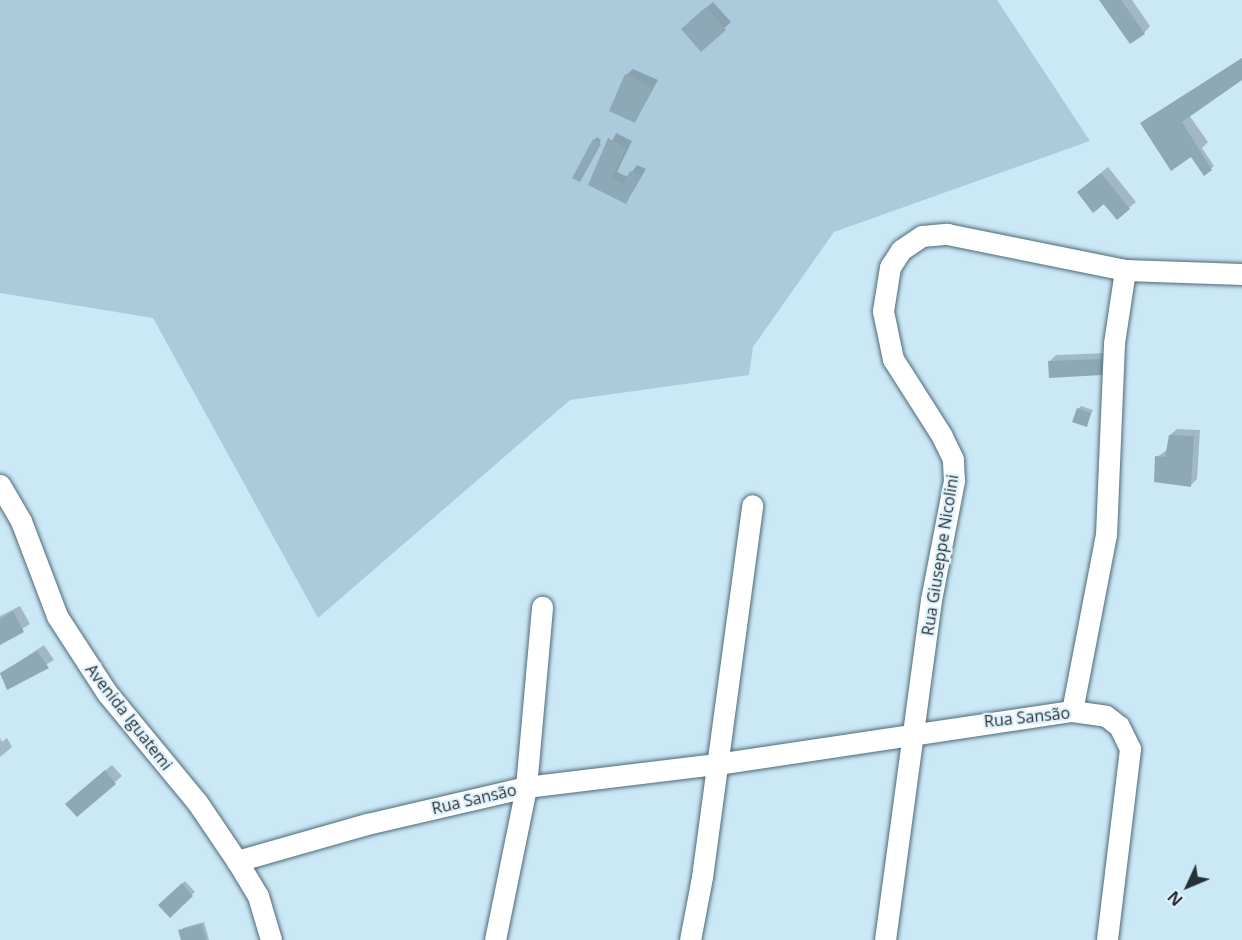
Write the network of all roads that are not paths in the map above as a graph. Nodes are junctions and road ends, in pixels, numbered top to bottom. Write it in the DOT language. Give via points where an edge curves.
graph roads {
  1 [pos="1125,270"];
  2 [pos="1242,274"];
  3 [pos="0,485"];
  4 [pos="752,505"];
  5 [pos="542,608"];
  6 [pos="1072,711"];
  7 [pos="914,736"];
  8 [pos="717,764"];
  9 [pos="526,787"];
  10 [pos="237,861"];
  11 [pos="270,940"];
  12 [pos="495,940"];
  13 [pos="690,940"];
  14 [pos="885,940"];
  15 [pos="1107,940"];
  1 -- 2 [label="street, Rua Giuseppe Nicolini"];
  1 -- 6 [label="street" via="1114,343 1112,476 1106,535"];
  1 -- 7 [label="street, Rua Giuseppe Nicolini" via="947,234 922,236 902,250 890,267 884,311 893,359 953,459 954,481 931,600"];
  3 -- 10 [label="street, Avenida Iguatemi" via="21,521 57,616 107,693 197,802"];
  4 -- 8 [label="street"];
  5 -- 9 [label="street"];
  6 -- 7 [label="street, Rua Sansão" via="945,728"];
  6 -- 15 [label="street, Rua Sansão" via="1106,716 1119,726 1130,749"];
  7 -- 8 [label="street, Rua Sansão"];
  7 -- 14 [label="street, Rua Giuseppe Nicolini"];
  8 -- 9 [label="street, Rua Sansão"];
  8 -- 13 [label="street"];
  9 -- 10 [label="street, Rua Sansão" via="367,824"];
  9 -- 12 [label="street"];
  10 -- 11 [label="street, Avenida Iguatemi" via="258,896"];
}
